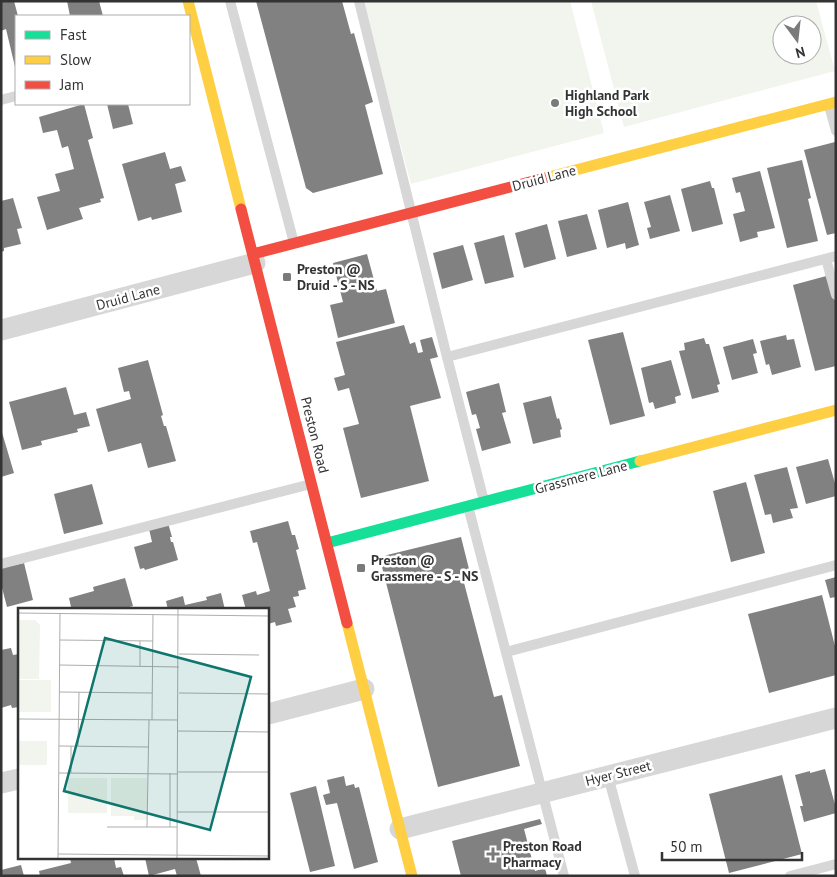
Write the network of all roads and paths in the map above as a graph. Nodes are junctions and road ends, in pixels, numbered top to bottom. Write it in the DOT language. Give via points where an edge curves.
graph roads {
  1 [pos="188,1"];
  2 [pos="230,1"];
  3 [pos="358,1"];
  4 [pos="190,15"];
  5 [pos="190,17"];
  6 [pos="194,50"];
  7 [pos="15,96"];
  8 [pos="1,100"];
  9 [pos="832,103"];
  10 [pos="836,131"];
  11 [pos="412,212"];
  12 [pos="294,244"];
  13 [pos="831,258"];
  14 [pos="254,259"];
  15 [pos="836,295"];
  16 [pos="1,330"];
  17 [pos="447,357"];
  18 [pos="836,410"];
  19 [pos="312,483"];
  20 [pos="485,502"];
  21 [pos="468,506"];
  22 [pos="327,543"];
  23 [pos="1,564"];
  24 [pos="836,565"];
  25 [pos="506,652"];
  26 [pos="364,689"];
  27 [pos="269,714"];
  28 [pos="836,718"];
  29 [pos="608,776"];
  30 [pos="18,778"];
  31 [pos="1,783"];
  32 [pos="543,793"];
  33 [pos="400,829"];
  34 [pos="836,864"];
  35 [pos="412,876"];
  36 [pos="564,876"];
  37 [pos="635,876"];
  38 [pos="790,876"];
  1 -- 4 [label="street, Preston Road"];
  2 -- 12 [label="lane"];
  3 -- 11 [label="lane"];
  5 -- 6 [label="street, Preston Road"];
  6 -- 14 [label="street, Preston Road"];
  7 -- 8 [label="lane"];
  9 -- 10 [label="lane"];
  9 -- 11 [label="street, Druid Lane"];
  11 -- 12 [label="street, Druid Lane"];
  11 -- 17 [label="lane"];
  12 -- 14 [label="street, Druid Lane"];
  13 -- 15 [label="lane"];
  13 -- 17 [label="lane"];
  14 -- 16 [label="street, Druid Lane"];
  14 -- 19 [label="street, Preston Road"];
  17 -- 20 [label="lane"];
  18 -- 20 [label="street, Grassmere Lane"];
  19 -- 22 [label="street, Preston Road"];
  19 -- 23 [label="lane"];
  20 -- 21 [label="street, Grassmere Lane"];
  21 -- 22 [label="street, Grassmere Lane"];
  21 -- 25 [label="lane"];
  22 -- 26 [label="street, Preston Road"];
  24 -- 25 [label="lane"];
  25 -- 32 [label="lane"];
  26 -- 27 [label="street"];
  26 -- 33 [label="street, Preston Road"];
  28 -- 29 [label="street, Hyer Street"];
  29 -- 32 [label="street, Hyer Street"];
  29 -- 37 [label="lane"];
  30 -- 31 [label="street"];
  32 -- 33 [label="street, Hyer Street"];
  32 -- 36 [label="lane"];
  33 -- 35 [label="street, Preston Road"];
  34 -- 38 [label="lane"];
}
